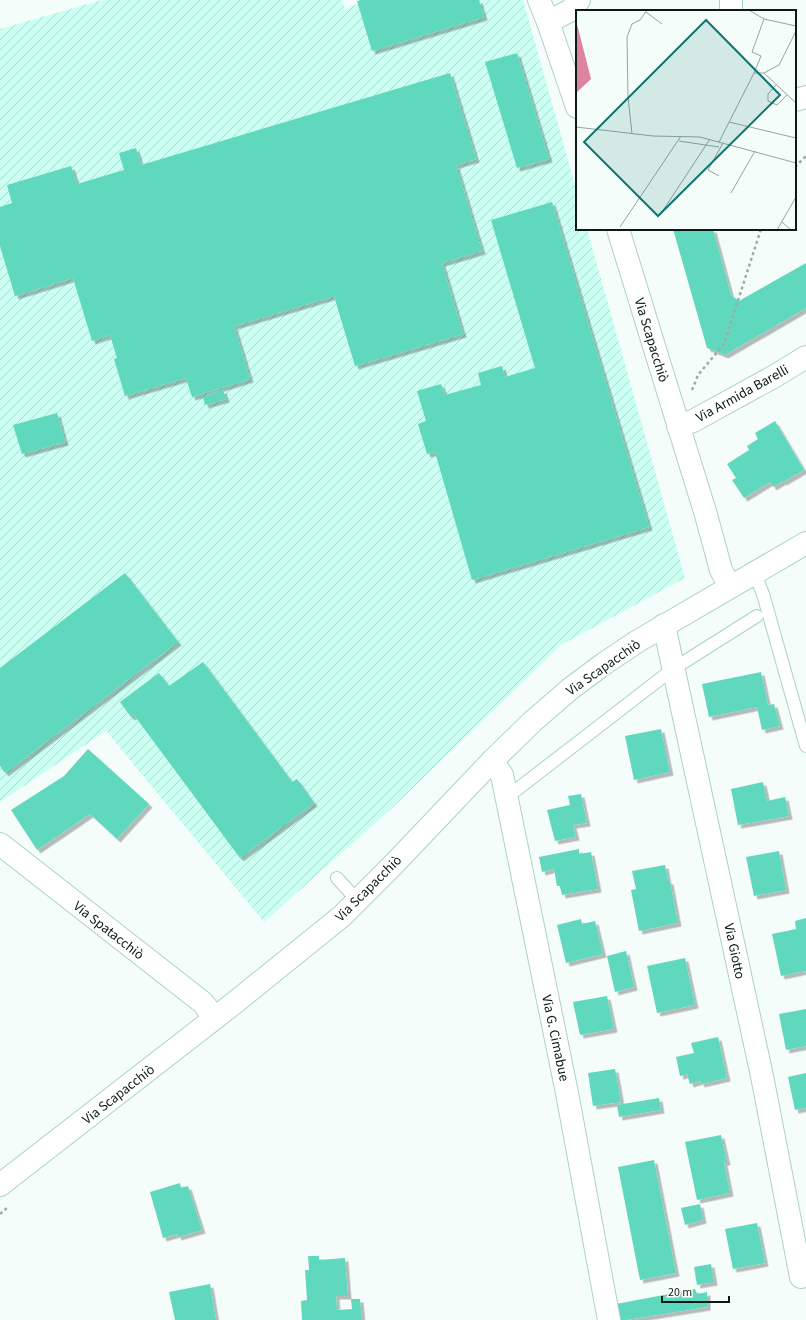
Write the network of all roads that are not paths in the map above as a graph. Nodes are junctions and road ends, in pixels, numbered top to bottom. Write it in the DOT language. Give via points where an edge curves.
graph roads {
  1 [pos="539,0"];
  2 [pos="579,0"];
  3 [pos="730,0"];
  4 [pos="731,10"];
  5 [pos="548,22"];
  6 [pos="806,97"];
  7 [pos="796,100"];
  8 [pos="576,104"];
  9 [pos="618,230"];
  10 [pos="806,357"];
  11 [pos="685,423"];
  12 [pos="806,543"];
  13 [pos="754,572"];
  14 [pos="730,588"];
  15 [pos="757,616"];
  16 [pos="664,625"];
  17 [pos="673,669"];
  18 [pos="806,746"];
  19 [pos="492,761"];
  20 [pos="506,798"];
  21 [pos="0,844"];
  22 [pos="337,878"];
  23 [pos="357,900"];
  24 [pos="215,1018"];
  25 [pos="0,1185"];
  26 [pos="800,1278"];
  27 [pos="609,1320"];
  1 -- 5 [label="street"];
  2 -- 5 [label="street" via="571,10"];
  3 -- 4 [label="street"];
  5 -- 8 [label="street"];
  6 -- 7 [label="street"];
  9 -- 11 [label="street, Via Scapacchiò"];
  10 -- 11 [label="street, Via Armida Barelli"];
  11 -- 14 [label="street, Via Scapacchiò" via="706,515 721,570"];
  12 -- 13 [label="street, Via Scapacchiò"];
  13 -- 14 [label="street, Via Scapacchiò"];
  13 -- 18 [label="lane" via="763,594"];
  14 -- 16 [label="street, Via Scapacchiò"];
  15 -- 17 [label="lane"];
  16 -- 17 [label="street, Via Giotto"];
  16 -- 19 [label="street, Via Scapacchiò" via="570,689"];
  17 -- 20 [label="lane"];
  17 -- 26 [label="street, Via Giotto" via="762,1076"];
  19 -- 20 [label="street, Via G. Cimabue" via="502,775"];
  19 -- 23 [label="street, Via Scapacchiò"];
  20 -- 27 [label="street, Via G. Cimabue" via="567,1093"];
  21 -- 24 [label="street, Via Spatacchiò" via="202,1002"];
  22 -- 23 [label="lane"];
  23 -- 24 [label="street, Via Scapacchiò" via="342,916"];
  24 -- 25 [label="street, Via Scapacchiò"];
}
